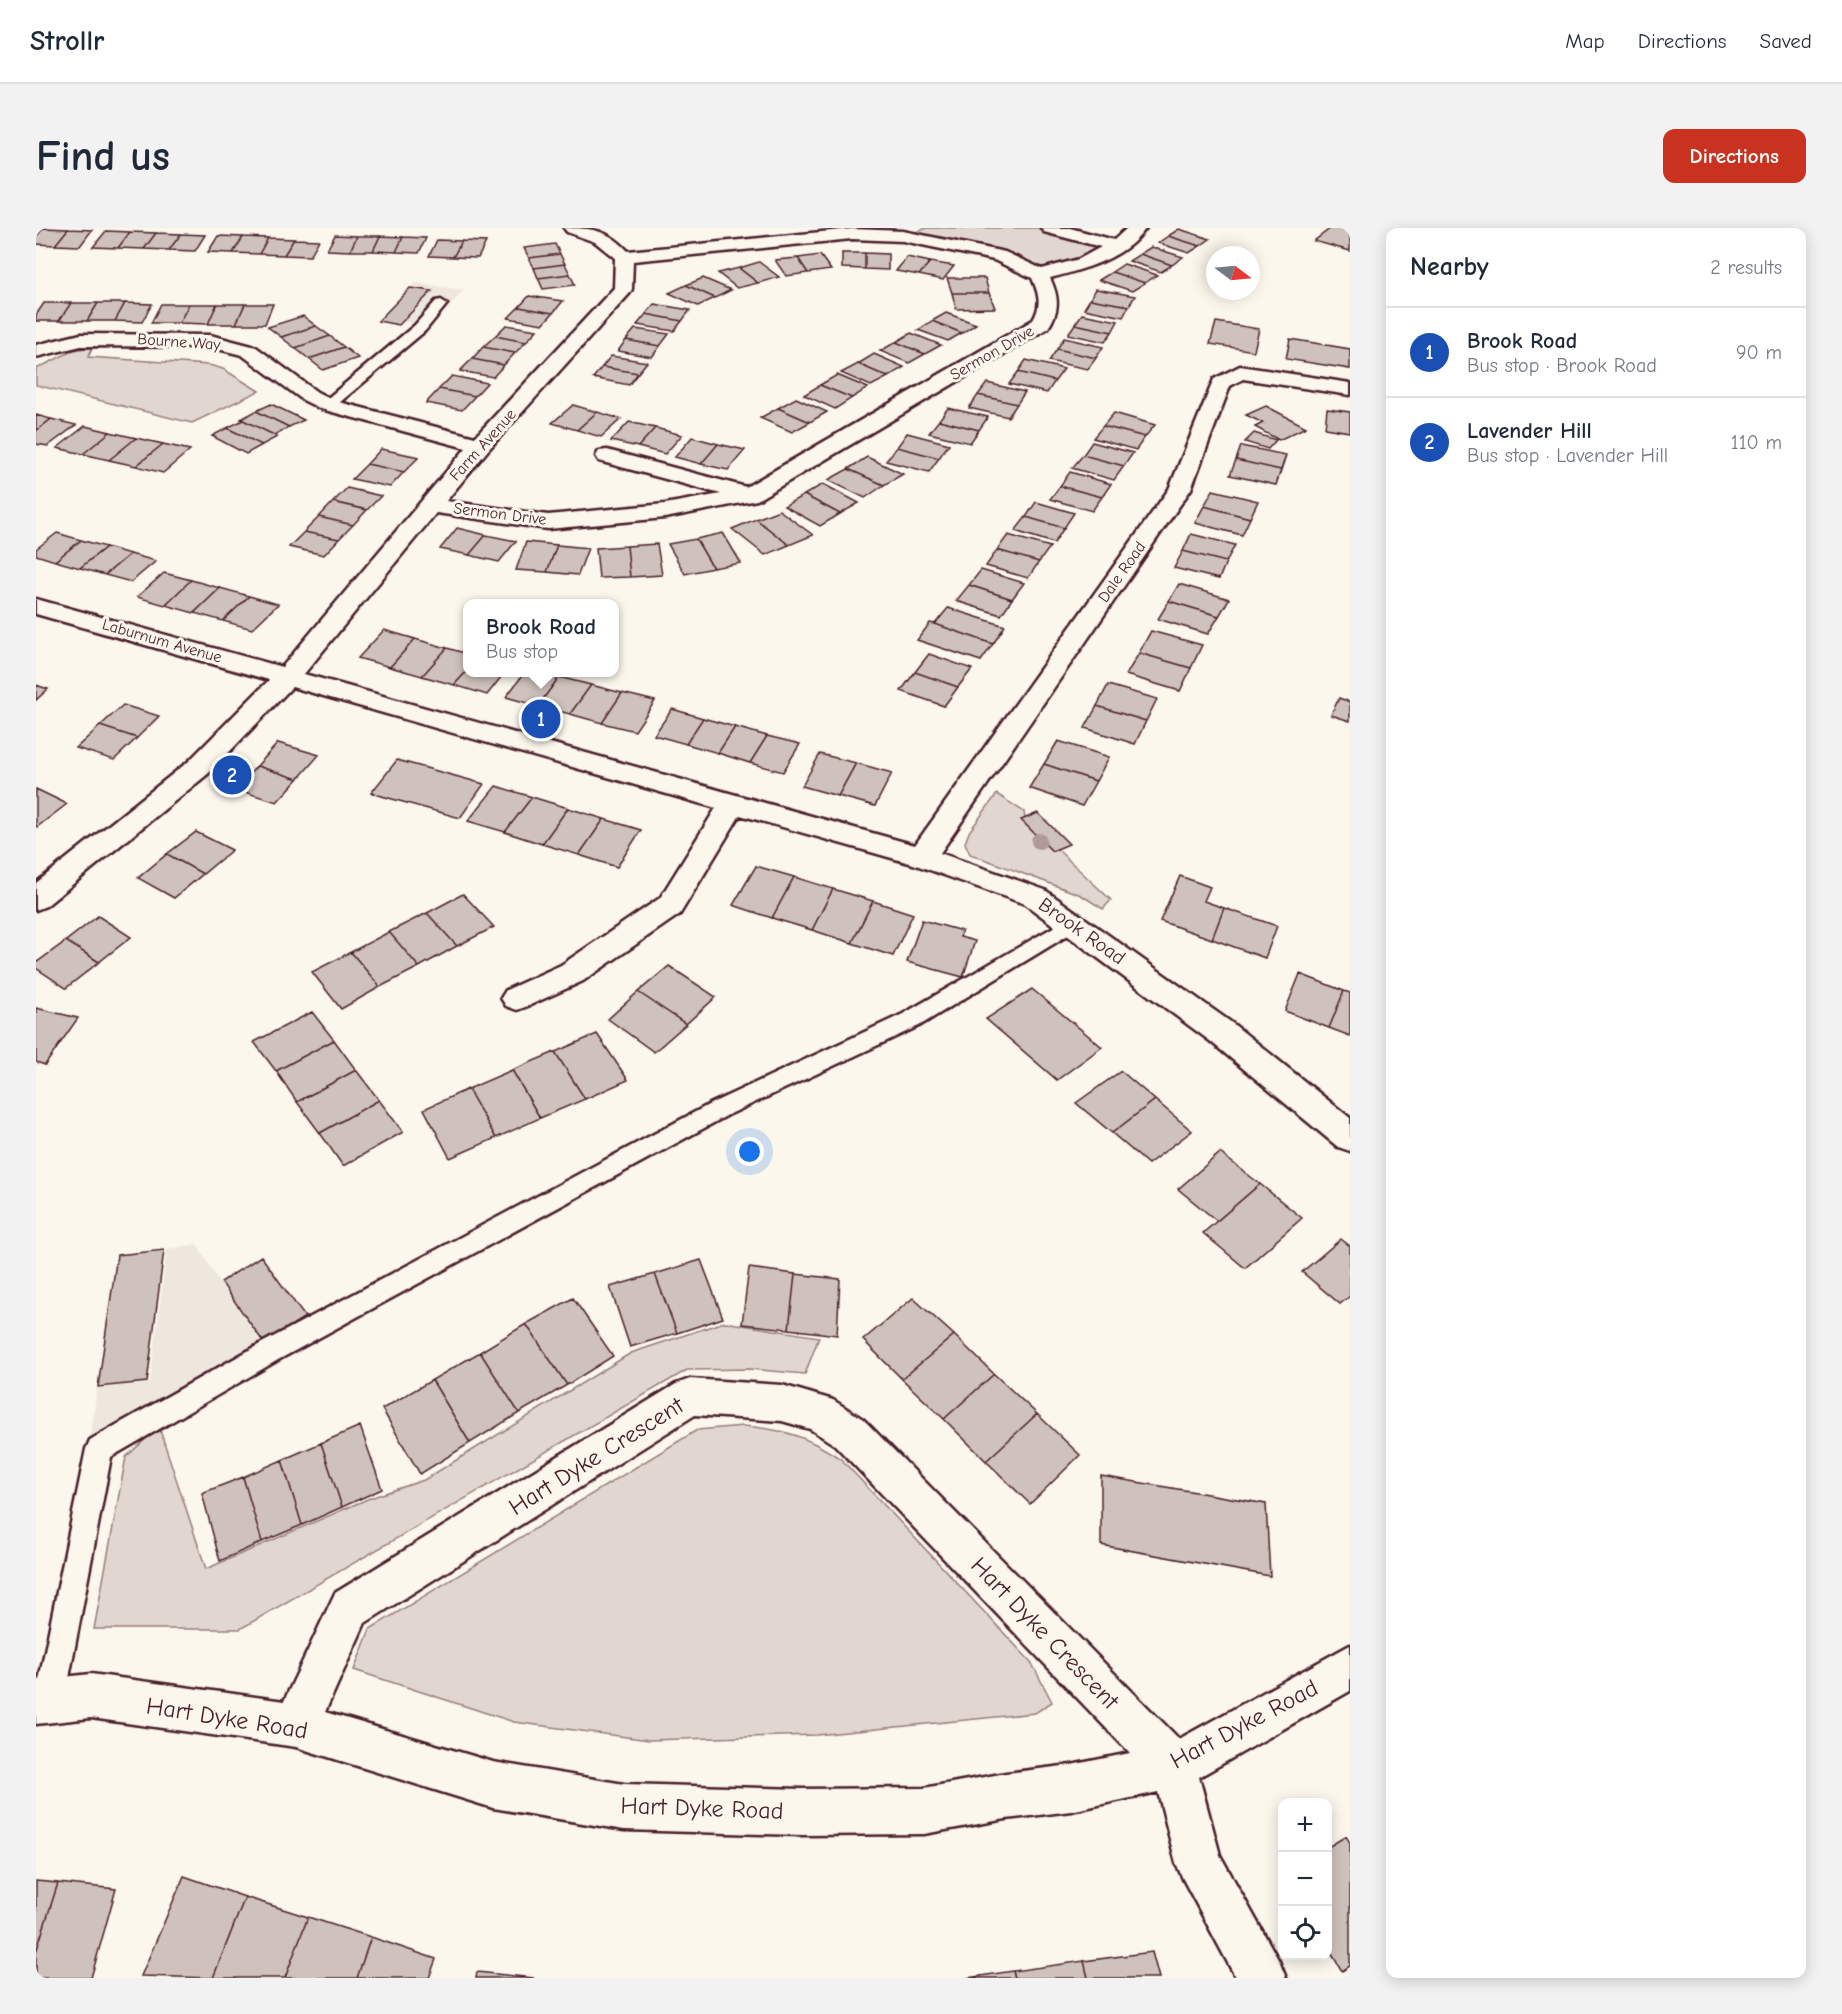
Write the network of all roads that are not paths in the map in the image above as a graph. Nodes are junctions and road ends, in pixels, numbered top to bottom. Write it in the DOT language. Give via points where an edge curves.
graph roads {
  1 [pos="573,228"];
  2 [pos="925,228"];
  3 [pos="1050,228"];
  4 [pos="1137,228"];
  5 [pos="903,236"];
  6 [pos="1117,246"];
  7 [pos="624,257"];
  8 [pos="1040,275"];
  9 [pos="441,304"];
  10 [pos="36,351"];
  11 [pos="1350,389"];
  12 [pos="328,405"];
  13 [pos="480,445"];
  14 [pos="607,456"];
  15 [pos="749,495"];
  16 [pos="430,505"];
  17 [pos="36,606"];
  18 [pos="288,676"];
  19 [pos="732,805"];
  20 [pos="922,857"];
  21 [pos="36,899"];
  22 [pos="1071,924"];
  23 [pos="517,998"];
  24 [pos="1350,1137"];
  25 [pos="1350,1667"];
  26 [pos="43,1701"];
  27 [pos="296,1725"];
  28 [pos="1174,1766"];
  29 [pos="1262,1978"];
  1 -- 7 [label="street" via="612,243"];
  2 -- 5 [label="street"];
  3 -- 6 [label="street"];
  4 -- 6 [label="street"];
  5 -- 7 [label="street" via="852,234"];
  5 -- 8 [label="street" via="999,256"];
  6 -- 8 [label="street" via="1086,263"];
  7 -- 13 [label="street, Farm Avenue" via="623,289"];
  8 -- 15 [label="street, Sermon Drive" via="1049,296 1049,311 1041,324"];
  9 -- 12 [label="lane" via="420,328"];
  10 -- 12 [label="street, Bourne Way" via="81,340 210,341 249,351"];
  11 -- 20 [label="street, Dale Road" via="1240,372 1221,383 1180,489"];
  12 -- 13 [label="street, Bourne Way"];
  13 -- 16 [label="street, Farm Avenue"];
  14 -- 15 [label="street"];
  15 -- 16 [label="street, Sermon Drive" via="665,511 548,522"];
  16 -- 18 [label="street, Farm Avenue"];
  17 -- 18 [label="street, Laburnum Avenue"];
  18 -- 19 [label="street, Brook Road"];
  18 -- 21 [label="street, Farm Avenue" via="199,767"];
  19 -- 20 [label="street, Brook Road"];
  19 -- 23 [label="street" via="670,906 572,973"];
  20 -- 22 [label="street, Brook Road" via="1035,897"];
  22 -- 24 [label="street, Brook Road" via="1221,1032"];
  22 -- 26 [label="lane" via="911,1020 720,1108 269,1352 99,1449"];
  25 -- 28 [label="street, Hart Dyke Road"];
  26 -- 27 [label="street, Hart Dyke Road" via="91,1696"];
  27 -- 28 [label="street, Hart Dyke Road" via="493,1785 624,1808 924,1811 1071,1788"];
  27 -- 28 [label="street, Hart Dyke Crescent" via="350,1608 690,1397 782,1403 819,1413 849,1432"];
  28 -- 29 [label="street" via="1199,1863"];
}
